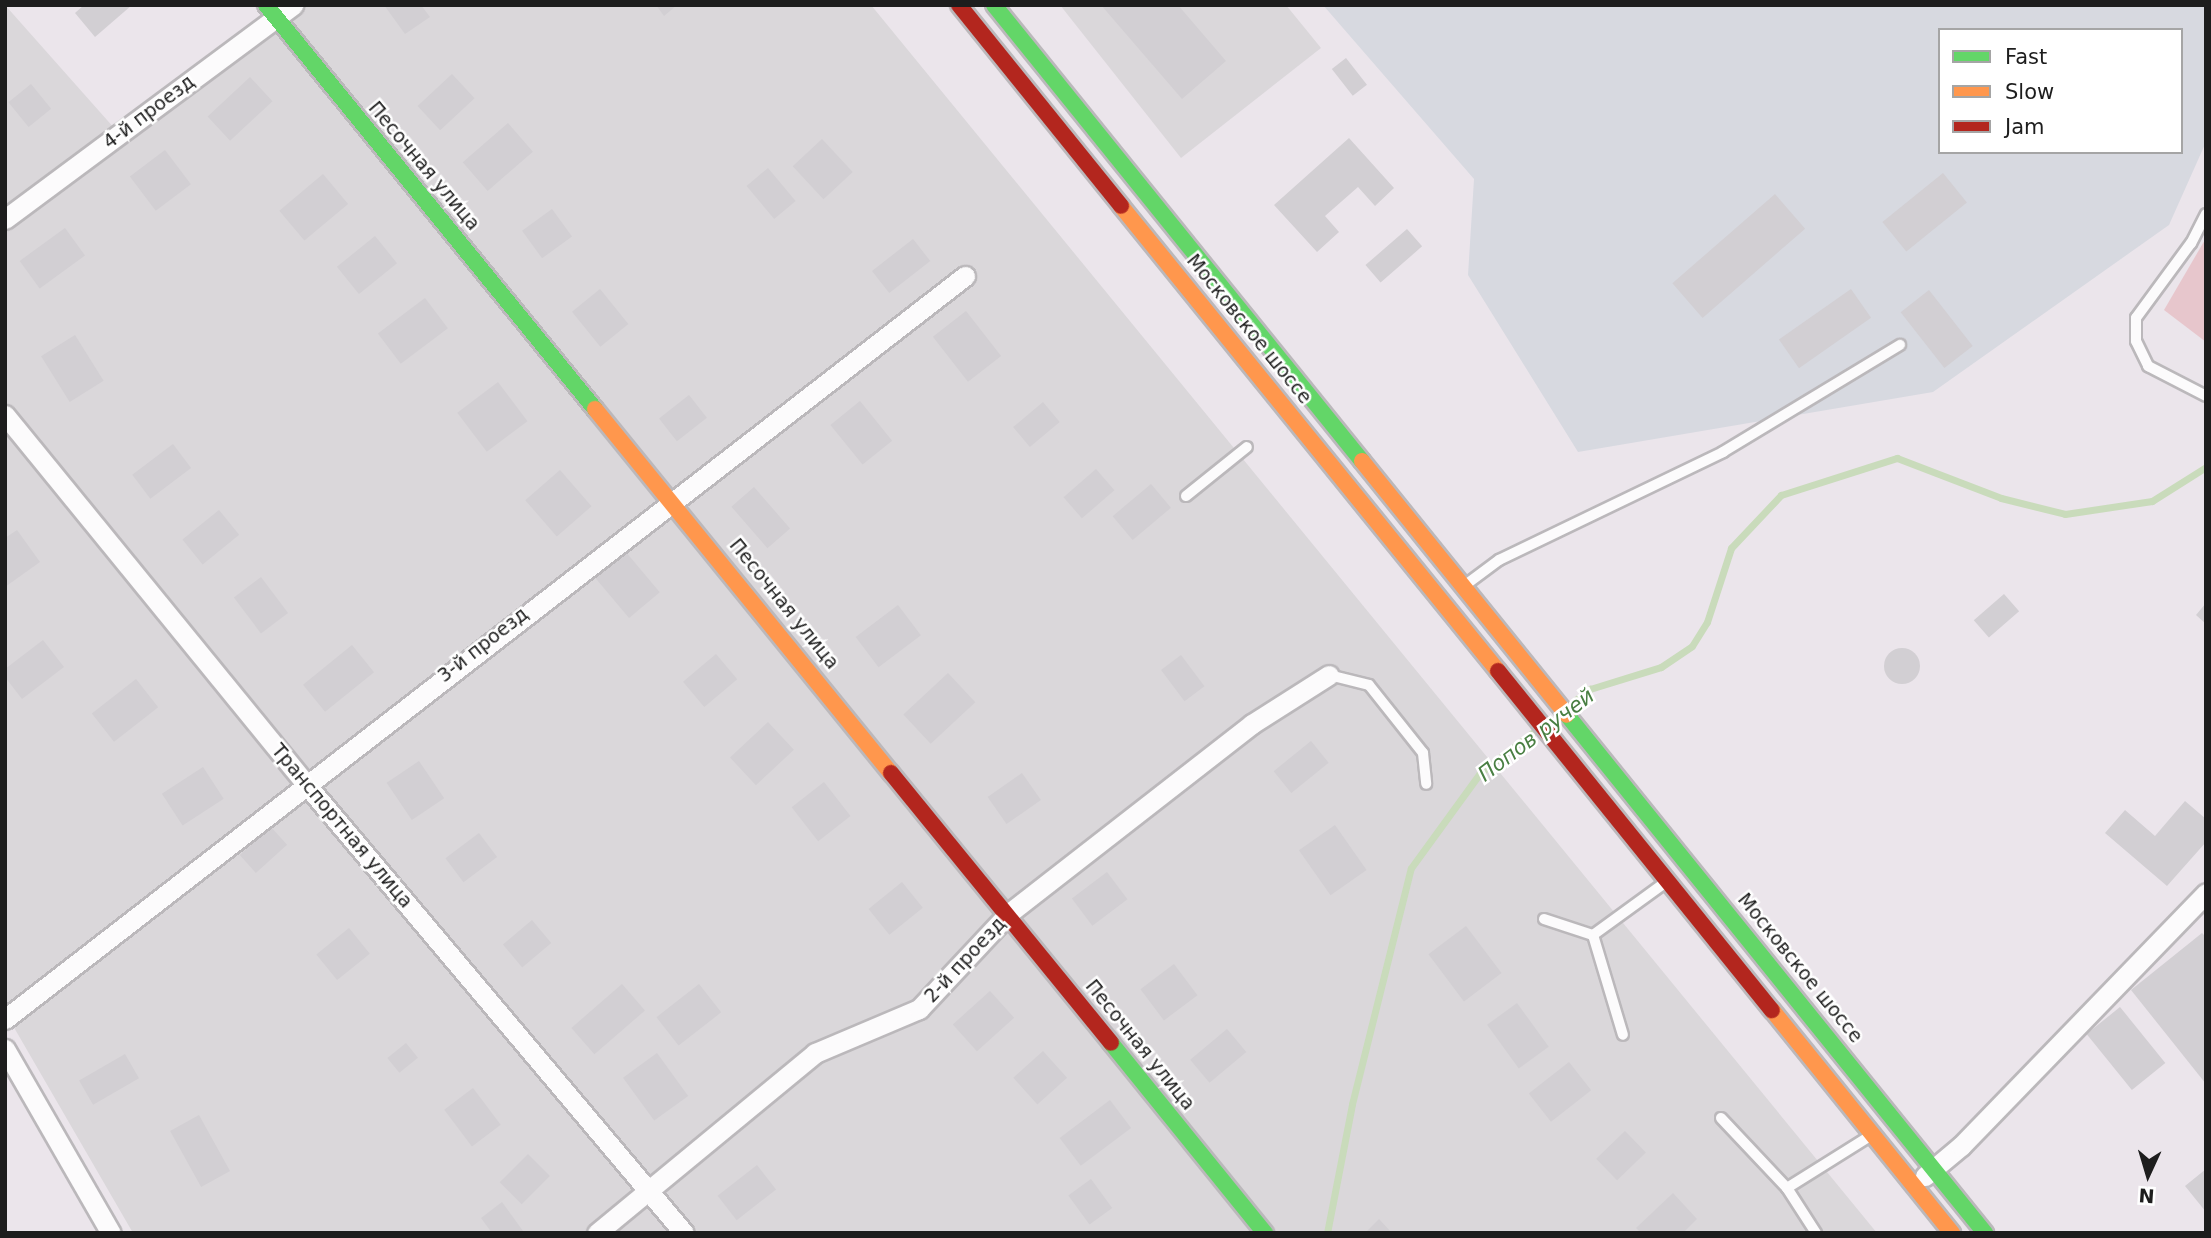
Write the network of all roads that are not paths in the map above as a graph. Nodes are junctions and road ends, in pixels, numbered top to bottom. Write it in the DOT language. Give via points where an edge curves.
graph roads {
  1 [pos="293,5"];
  2 [pos="959,5"];
  3 [pos="994,5"];
  4 [pos="271,12"];
  5 [pos="2206,214"];
  6 [pos="5,219"];
  7 [pos="965,276"];
  8 [pos="1900,345"];
  9 [pos="2206,396"];
  10 [pos="5,415"];
  11 [pos="1247,447"];
  12 [pos="1186,496"];
  13 [pos="672,498"];
  14 [pos="1464,586"];
  15 [pos="1329,675"];
  16 [pos="305,783"];
  17 [pos="1426,784"];
  18 [pos="1668,880"];
  19 [pos="2206,893"];
  20 [pos="1008,914"];
  21 [pos="1544,919"];
  22 [pos="1593,935"];
  23 [pos="5,1019"];
  24 [pos="1623,1035"];
  25 [pos="5,1049"];
  26 [pos="1721,1118"];
  27 [pos="1873,1134"];
  28 [pos="1934,1169"];
  29 [pos="1914,1185"];
  30 [pos="1787,1188"];
  31 [pos="651,1190"];
  32 [pos="111,1233"];
  33 [pos="597,1233"];
  34 [pos="684,1233"];
  35 [pos="1265,1233"];
  36 [pos="1816,1233"];
  37 [pos="1952,1233"];
  38 [pos="1985,1233"];
  1 -- 4 [label="street, 4-й проезд"];
  2 -- 18 [label="main road, Московское шоссе"];
  3 -- 14 [label="main road, Московское шоссе"];
  4 -- 6 [label="street, 4-й проезд"];
  4 -- 13 [label="main road, Песочная улица"];
  5 -- 9 [label="lane" via="2191,243 2136,318 2136,341 2148,366"];
  7 -- 13 [label="street, 3-й проезд"];
  8 -- 14 [label="lane" via="1723,453 1499,560"];
  10 -- 16 [label="street, Транспортная улица"];
  11 -- 12 [label="lane"];
  13 -- 16 [label="street, 3-й проезд"];
  13 -- 20 [label="main road, Песочная улица"];
  14 -- 28 [label="main road, Московское шоссе"];
  15 -- 17 [label="lane" via="1368,685 1423,753"];
  15 -- 20 [label="street, 2-й проезд" via="1252,724"];
  16 -- 23 [label="street, 3-й проезд"];
  16 -- 31 [label="street, Транспортная улица"];
  18 -- 22 [label="lane"];
  18 -- 27 [label="main road"];
  19 -- 28 [label="street"];
  20 -- 31 [label="street, 2-й проезд" via="919,1009 815,1053"];
  20 -- 35 [label="main road, Песочная улица"];
  21 -- 22 [label="lane"];
  22 -- 24 [label="lane"];
  25 -- 32 [label="street"];
  26 -- 30 [label="lane"];
  27 -- 29 [label="main road"];
  27 -- 30 [label="lane"];
  28 -- 29 [label="street"];
  28 -- 38 [label="main road, Московское шоссе"];
  29 -- 37 [label="main road"];
  30 -- 36 [label="lane"];
  31 -- 33 [label="street, 2-й проезд"];
  31 -- 34 [label="street, Транспортная улица"];
}
